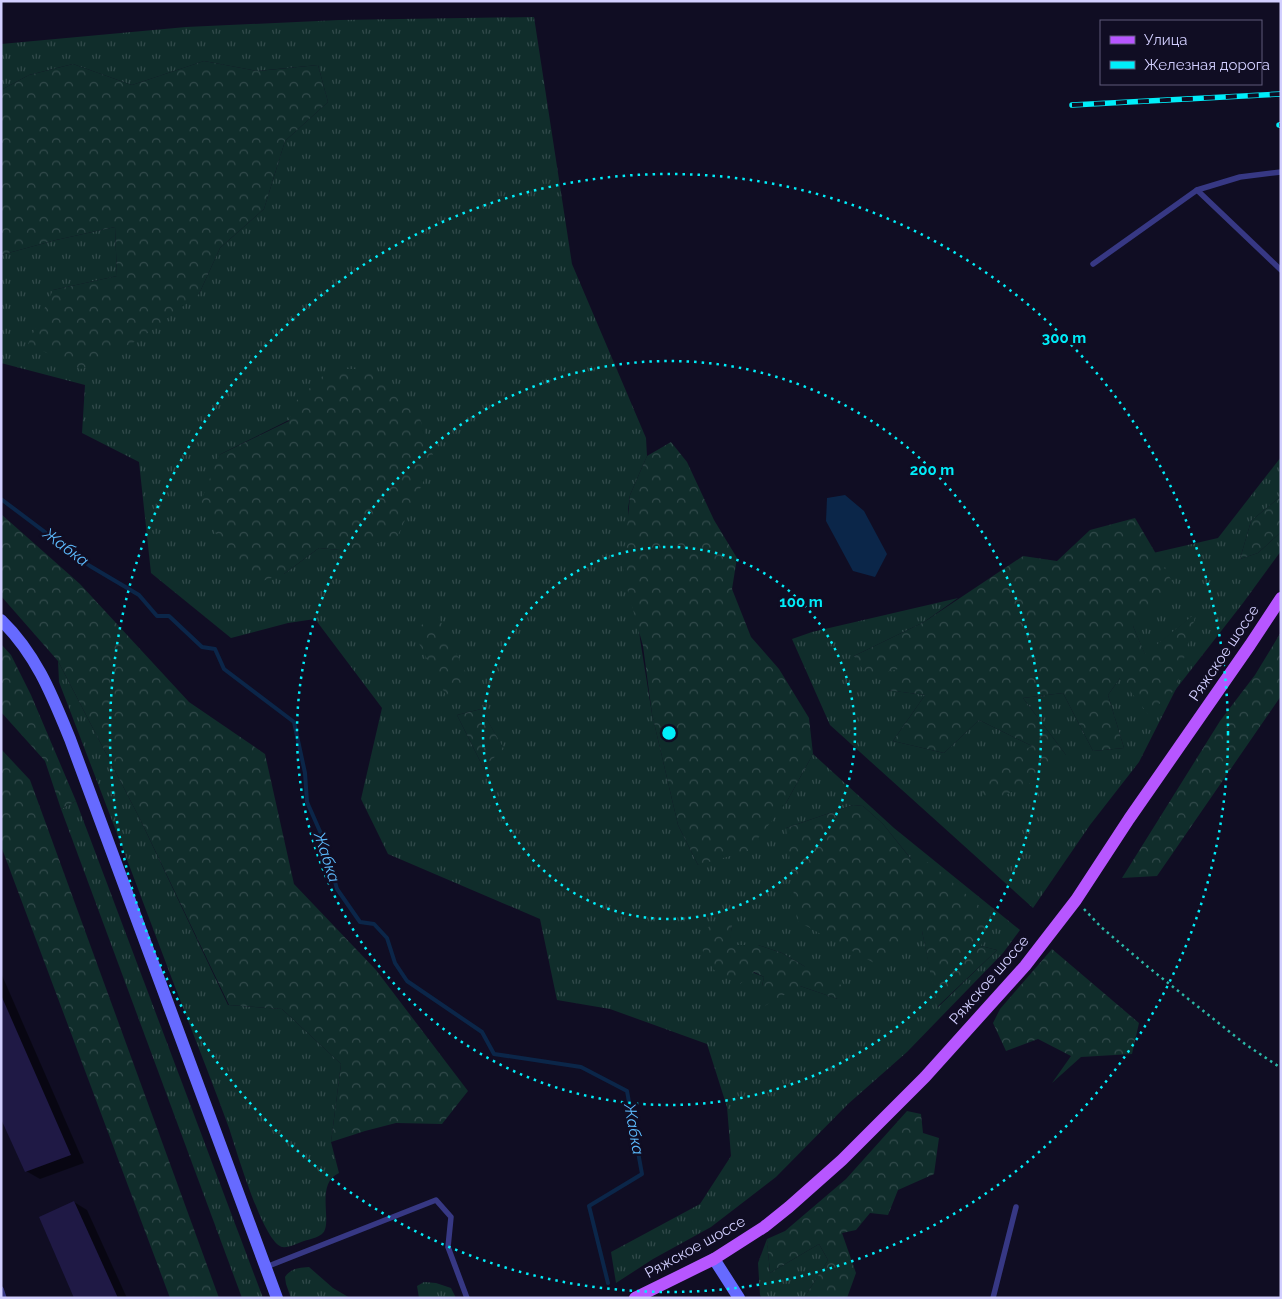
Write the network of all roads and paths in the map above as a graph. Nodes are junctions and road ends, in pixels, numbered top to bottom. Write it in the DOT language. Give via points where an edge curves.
graph roads {
  1 [pos="1281,172"];
  2 [pos="1197,190"];
  3 [pos="1093,264"];
  4 [pos="1281,270"];
  5 [pos="1281,598"];
  6 [pos="1,620"];
  7 [pos="1076,900"];
  8 [pos="1281,1068"];
  9 [pos="1016,1207"];
  10 [pos="714,1259"];
  11 [pos="266,1266"];
  12 [pos="1,1290"];
  13 [pos="4,1298"];
  14 [pos="277,1298"];
  15 [pos="467,1298"];
  16 [pos="635,1298"];
  17 [pos="739,1298"];
  18 [pos="993,1298"];
  1 -- 2 [label="lane" via="1240,177"];
  2 -- 3 [label="lane"];
  2 -- 4 [label="lane"];
  5 -- 7 [label="main road, Ряжское шоссе"];
  6 -- 11 [label="street" via="20,641 50,690"];
  7 -- 8 [label="path" via="1101,927 1142,961 1245,1044"];
  7 -- 10 [label="main road, Ряжское шоссе" via="1024,966 925,1078 789,1207"];
  9 -- 18 [label="lane"];
  10 -- 16 [label="main road, Ряжское шоссе"];
  10 -- 17 [label="street"];
  11 -- 14 [label="street"];
  11 -- 15 [label="lane" via="436,1200 451,1217 448,1247"];
  12 -- 13 [label="lane"];
}
